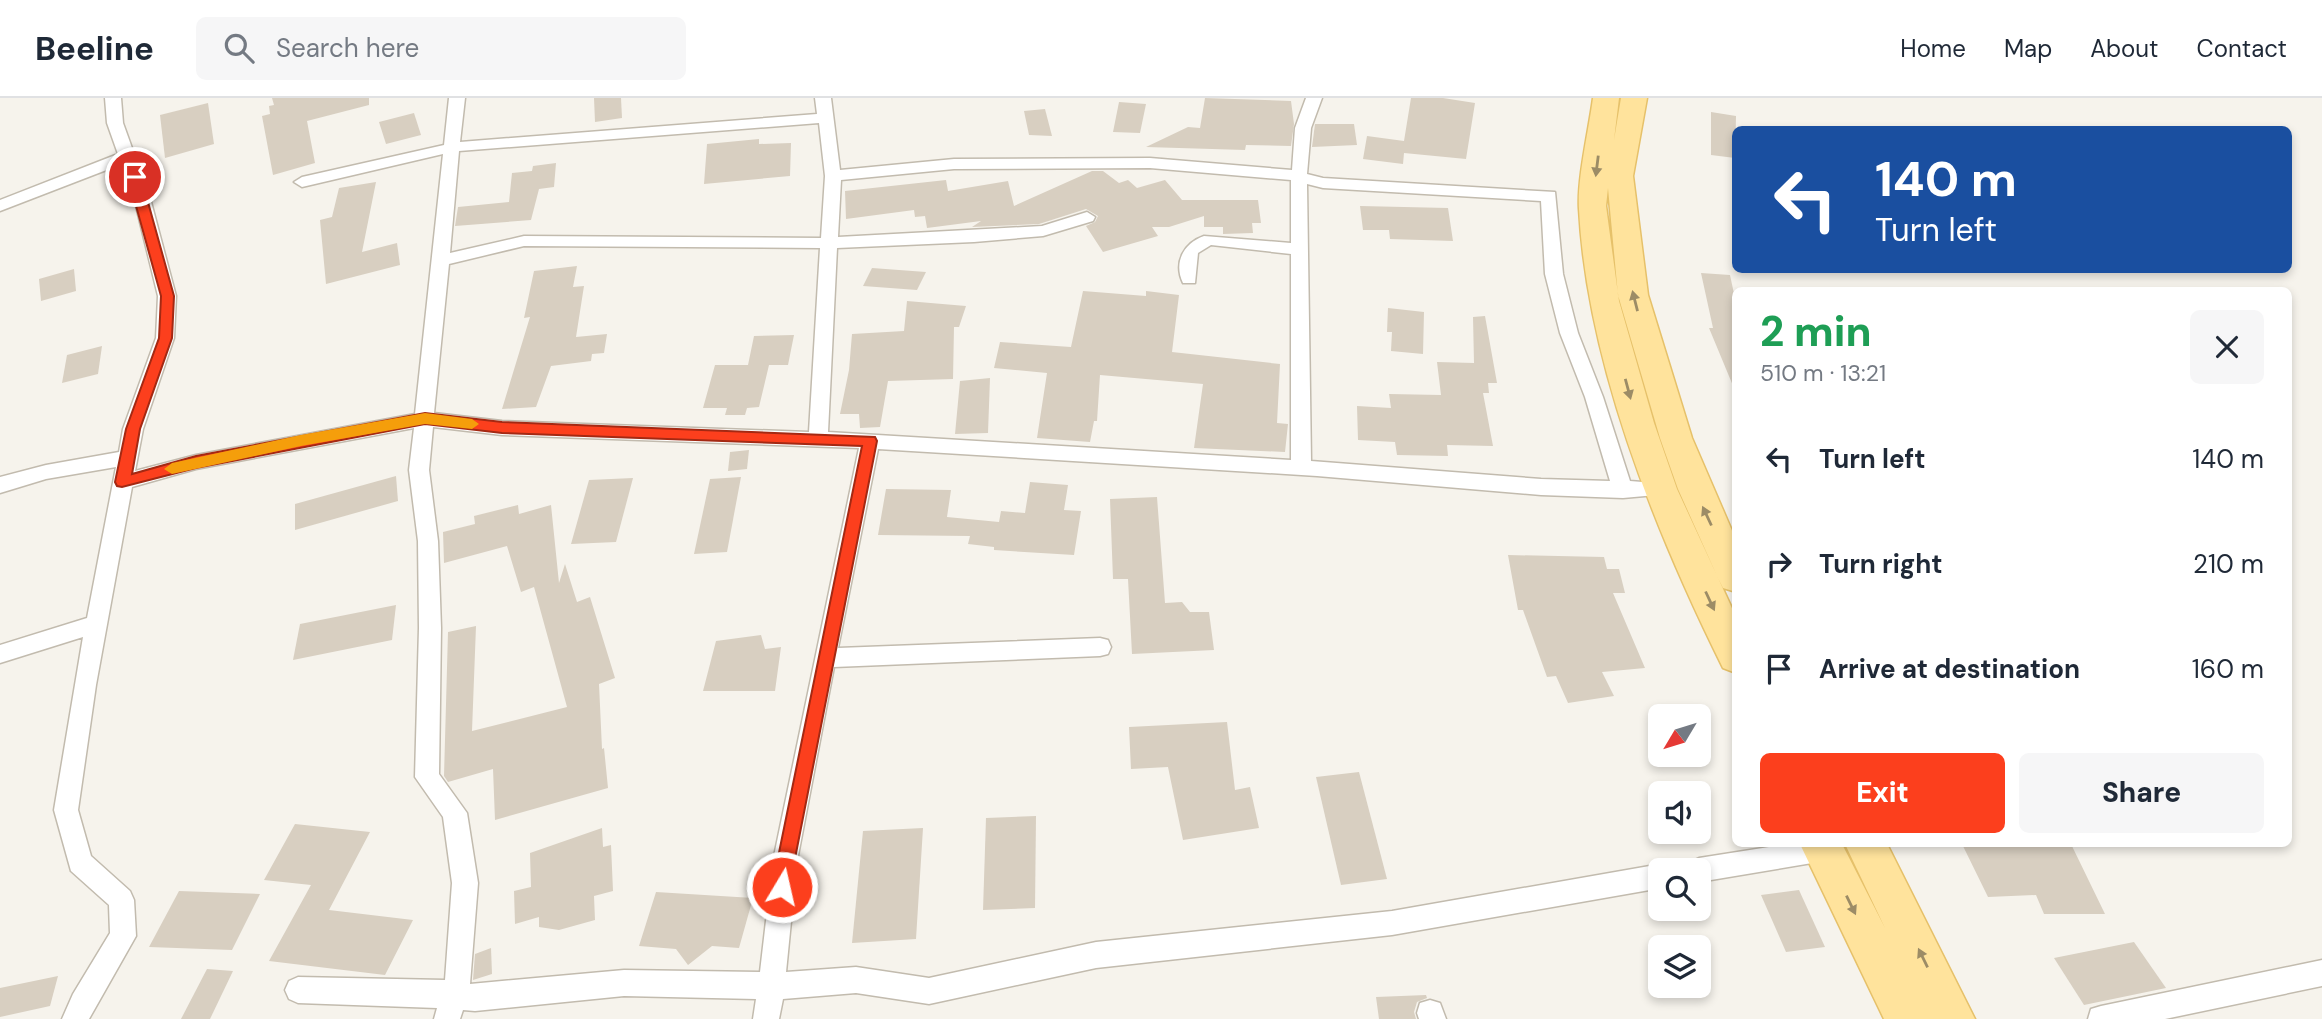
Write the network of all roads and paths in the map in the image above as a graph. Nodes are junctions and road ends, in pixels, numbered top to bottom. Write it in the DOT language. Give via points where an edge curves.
graph roads {
  1 [pos="113,98"];
  2 [pos="457,98"];
  3 [pos="823,98"];
  4 [pos="1314,98"];
  5 [pos="1605,98"];
  6 [pos="1634,98"];
  7 [pos="825,118"];
  8 [pos="450,148"];
  9 [pos="127,156"];
  10 [pos="833,176"];
  11 [pos="1299,177"];
  12 [pos="302,182"];
  13 [pos="0,206"];
  14 [pos="1087,217"];
  15 [pos="827,243"];
  16 [pos="1299,249"];
  17 [pos="440,261"];
  18 [pos="1189,279"];
  19 [pos="425,419"];
  20 [pos="818,439"];
  21 [pos="870,441"];
  22 [pos="127,458"];
  23 [pos="1301,468"];
  24 [pos="122,482"];
  25 [pos="0,485"];
  26 [pos="1660,489"];
  27 [pos="1623,490"];
  28 [pos="1732,569"];
  29 [pos="96,624"];
  30 [pos="1100,647"];
  31 [pos="1732,648"];
  32 [pos="0,654"];
  33 [pos="826,658"];
  34 [pos="1817,847"];
  35 [pos="1822,847"];
  36 [pos="1868,847"];
  37 [pos="1711,868"];
  38 [pos="1648,878"];
  39 [pos="2322,974"];
  40 [pos="773,986"];
  41 [pos="298,990"];
  42 [pos="450,1007"];
  43 [pos="75,1019"];
  44 [pos="766,1019"];
  45 [pos="1908,1019"];
  46 [pos="1953,1019"];
  47 [pos="2101,1019"];
  1 -- 9 [label="street" via="115,123"];
  2 -- 8 [label="street"];
  3 -- 7 [label="street"];
  4 -- 11 [label="street" via="1303,128"];
  5 -- 26 [label="main road, one-way" via="1592,206 1604,301"];
  28 -- 6 [label="main road, one-way" via="1676,438 1633,295 1620,176"];
  7 -- 8 [label="street"];
  7 -- 10 [label="street"];
  8 -- 12 [label="street"];
  8 -- 17 [label="street"];
  9 -- 13 [label="street"];
  9 -- 22 [label="street" via="167,296 165,338"];
  10 -- 11 [label="street" via="954,164 1150,163"];
  10 -- 15 [label="street"];
  11 -- 16 [label="street"];
  11 -- 27 [label="street" via="1324,183 1549,196 1554,274 1569,333"];
  14 -- 15 [label="street" via="1042,231"];
  15 -- 17 [label="street" via="524,241"];
  15 -- 20 [label="street"];
  16 -- 18 [label="street" via="1210,240 1190,252"];
  16 -- 23 [label="street"];
  17 -- 19 [label="street"];
  19 -- 20 [label="street" via="502,428"];
  19 -- 24 [label="street" via="196,462"];
  19 -- 42 [label="street" via="419,470 429,566 427,777 455,813 465,883 458,980"];
  20 -- 21 [label="street"];
  21 -- 23 [label="street"];
  21 -- 33 [label="street"];
  22 -- 24 [label="street"];
  22 -- 25 [label="street"];
  23 -- 27 [label="street"];
  24 -- 29 [label="street"];
  26 -- 27 [label="street"];
  26 -- 31 [label="main road, one-way"];
  29 -- 32 [label="street"];
  29 -- 43 [label="street" via="66,810 80,863 121,900 123,936"];
  30 -- 33 [label="street"];
  33 -- 40 [label="street" via="785,862"];
  34 -- 37 [label="street"];
  35 -- 45 [label="main road, one-way"];
  46 -- 36 [label="main road, one-way"];
  38 -- 40 [label="street" via="1392,923 1096,955 929,991 856,980"];
  39 -- 47 [label="street"];
  40 -- 42 [label="street" via="624,984 475,998"];
  40 -- 44 [label="street"];
  41 -- 42 [label="street"];
}
